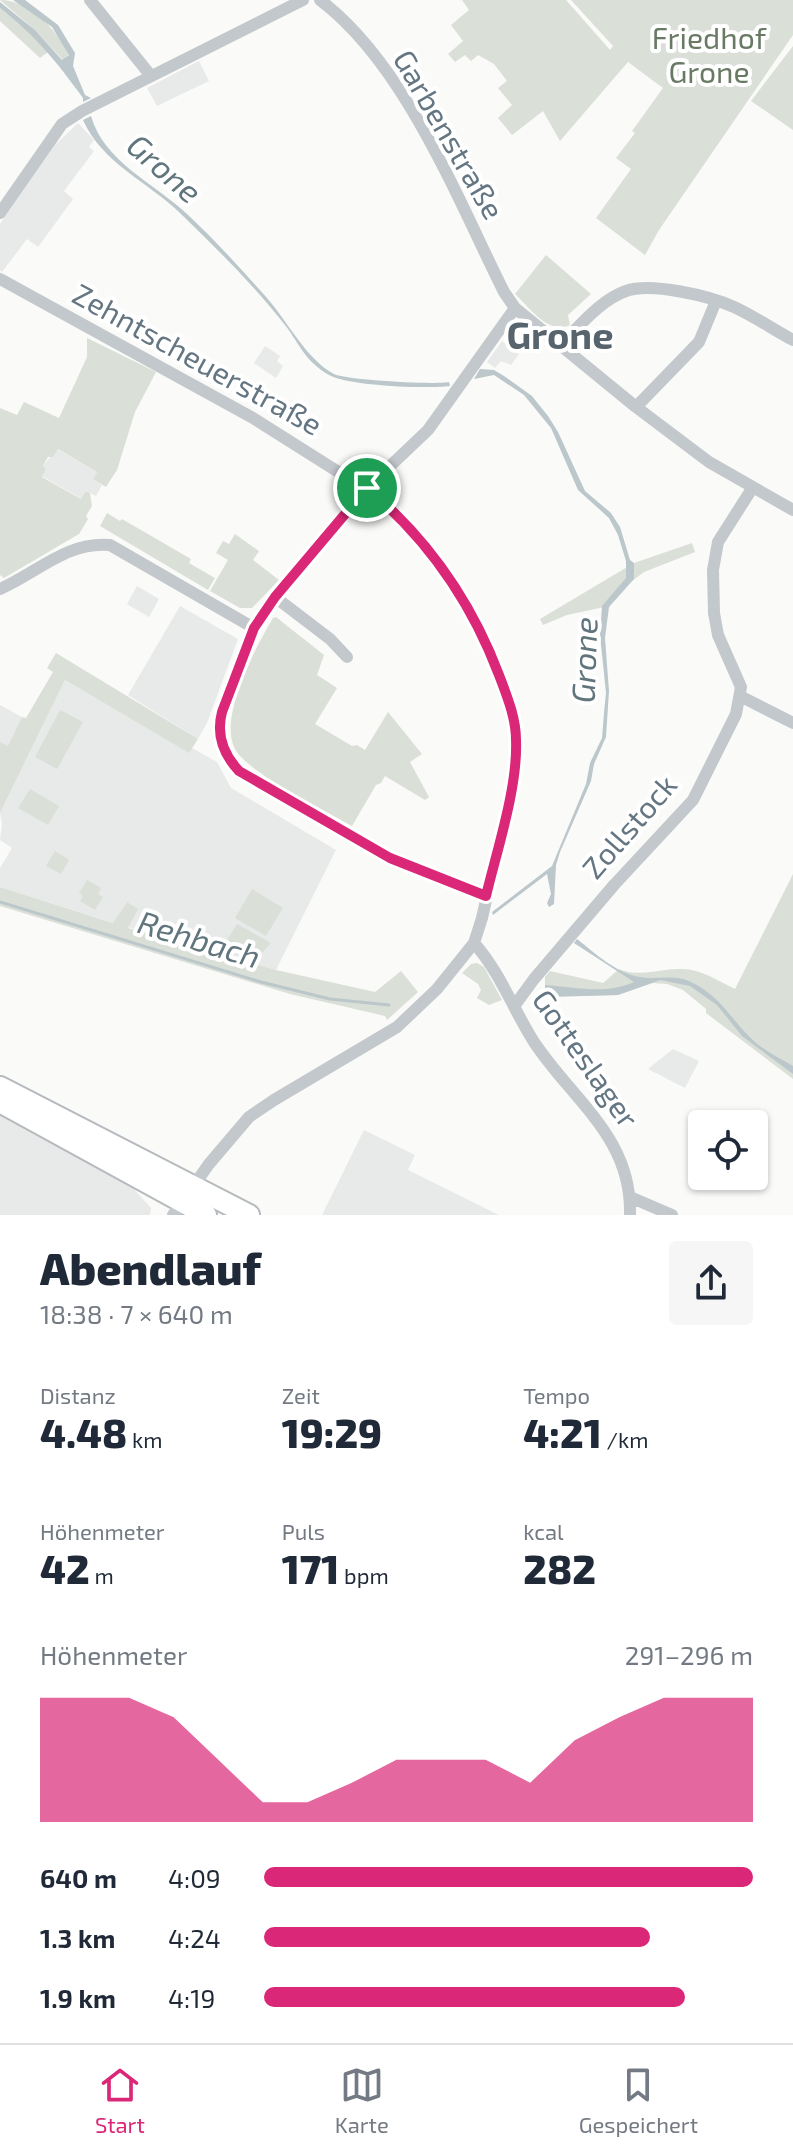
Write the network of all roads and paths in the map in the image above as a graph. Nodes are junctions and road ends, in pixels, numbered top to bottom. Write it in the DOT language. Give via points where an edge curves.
graph roads {
  1 [pos="90,0"];
  2 [pos="303,0"];
  3 [pos="320,0"];
  4 [pos="151,76"];
  5 [pos="0,213"];
  6 [pos="0,279"];
  7 [pos="716,301"];
  8 [pos="515,308"];
  9 [pos="793,340"];
  10 [pos="560,345"];
  11 [pos="636,407"];
  12 [pos="753,487"];
  13 [pos="367,488"];
  14 [pos="793,510"];
  15 [pos="0,589"];
  16 [pos="275,597"];
  17 [pos="254,628"];
  18 [pos="347,657"];
  19 [pos="740,696"];
  20 [pos="793,723"];
  21 [pos="486,896"];
  22 [pos="474,943"];
  23 [pos="515,1005"];
  24 [pos="0,1087"];
  25 [pos="0,1102"];
  26 [pos="630,1197"];
  27 [pos="182,1201"];
  28 [pos="206,1215"];
  29 [pos="249,1215"];
  30 [pos="630,1215"];
  31 [pos="672,1215"];
  1 -- 4 [label="street"];
  2 -- 4 [label="street"];
  3 -- 8 [label="street, Garbenstraße" via="362,40 400,93"];
  4 -- 5 [label="street" via="62,124"];
  6 -- 13 [label="street, Zehntscheuerstraße" via="253,418"];
  7 -- 9 [label="street"];
  7 -- 10 [label="street" via="647,287 627,290"];
  7 -- 11 [label="street" via="699,342"];
  8 -- 10 [label="street"];
  8 -- 13 [label="street" via="428,430"];
  10 -- 11 [label="street"];
  11 -- 12 [label="street" via="709,462"];
  12 -- 14 [label="street"];
  12 -- 19 [label="street" via="721,536 713,570 718,635 740,680"];
  13 -- 16 [label="street"];
  13 -- 21 [label="street, Zehntscheuerstraße" via="410,528 455,585 487,645 511,709 515,766"];
  15 -- 17 [label="street" via="68,551 110,545"];
  16 -- 17 [label="street"];
  16 -- 18 [label="street"];
  17 -- 21 [label="street" via="219,722 232,763 390,858"];
  19 -- 20 [label="street"];
  19 -- 23 [label="street, Zollstock" via="693,800"];
  21 -- 22 [label="street, Zehntscheuerstraße"];
  22 -- 23 [label="street, Gotteslager"];
  22 -- 27 [label="street" via="430,997 397,1027 249,1117"];
  23 -- 26 [label="street, Gotteslager" via="535,1043 619,1155"];
  24 -- 27 [label="main road"];
  25 -- 27 [label="main road"];
  26 -- 30 [label="street, Gotteslager"];
  26 -- 31 [label="street"];
  27 -- 28 [label="main road"];
  27 -- 29 [label="main road"];
}
